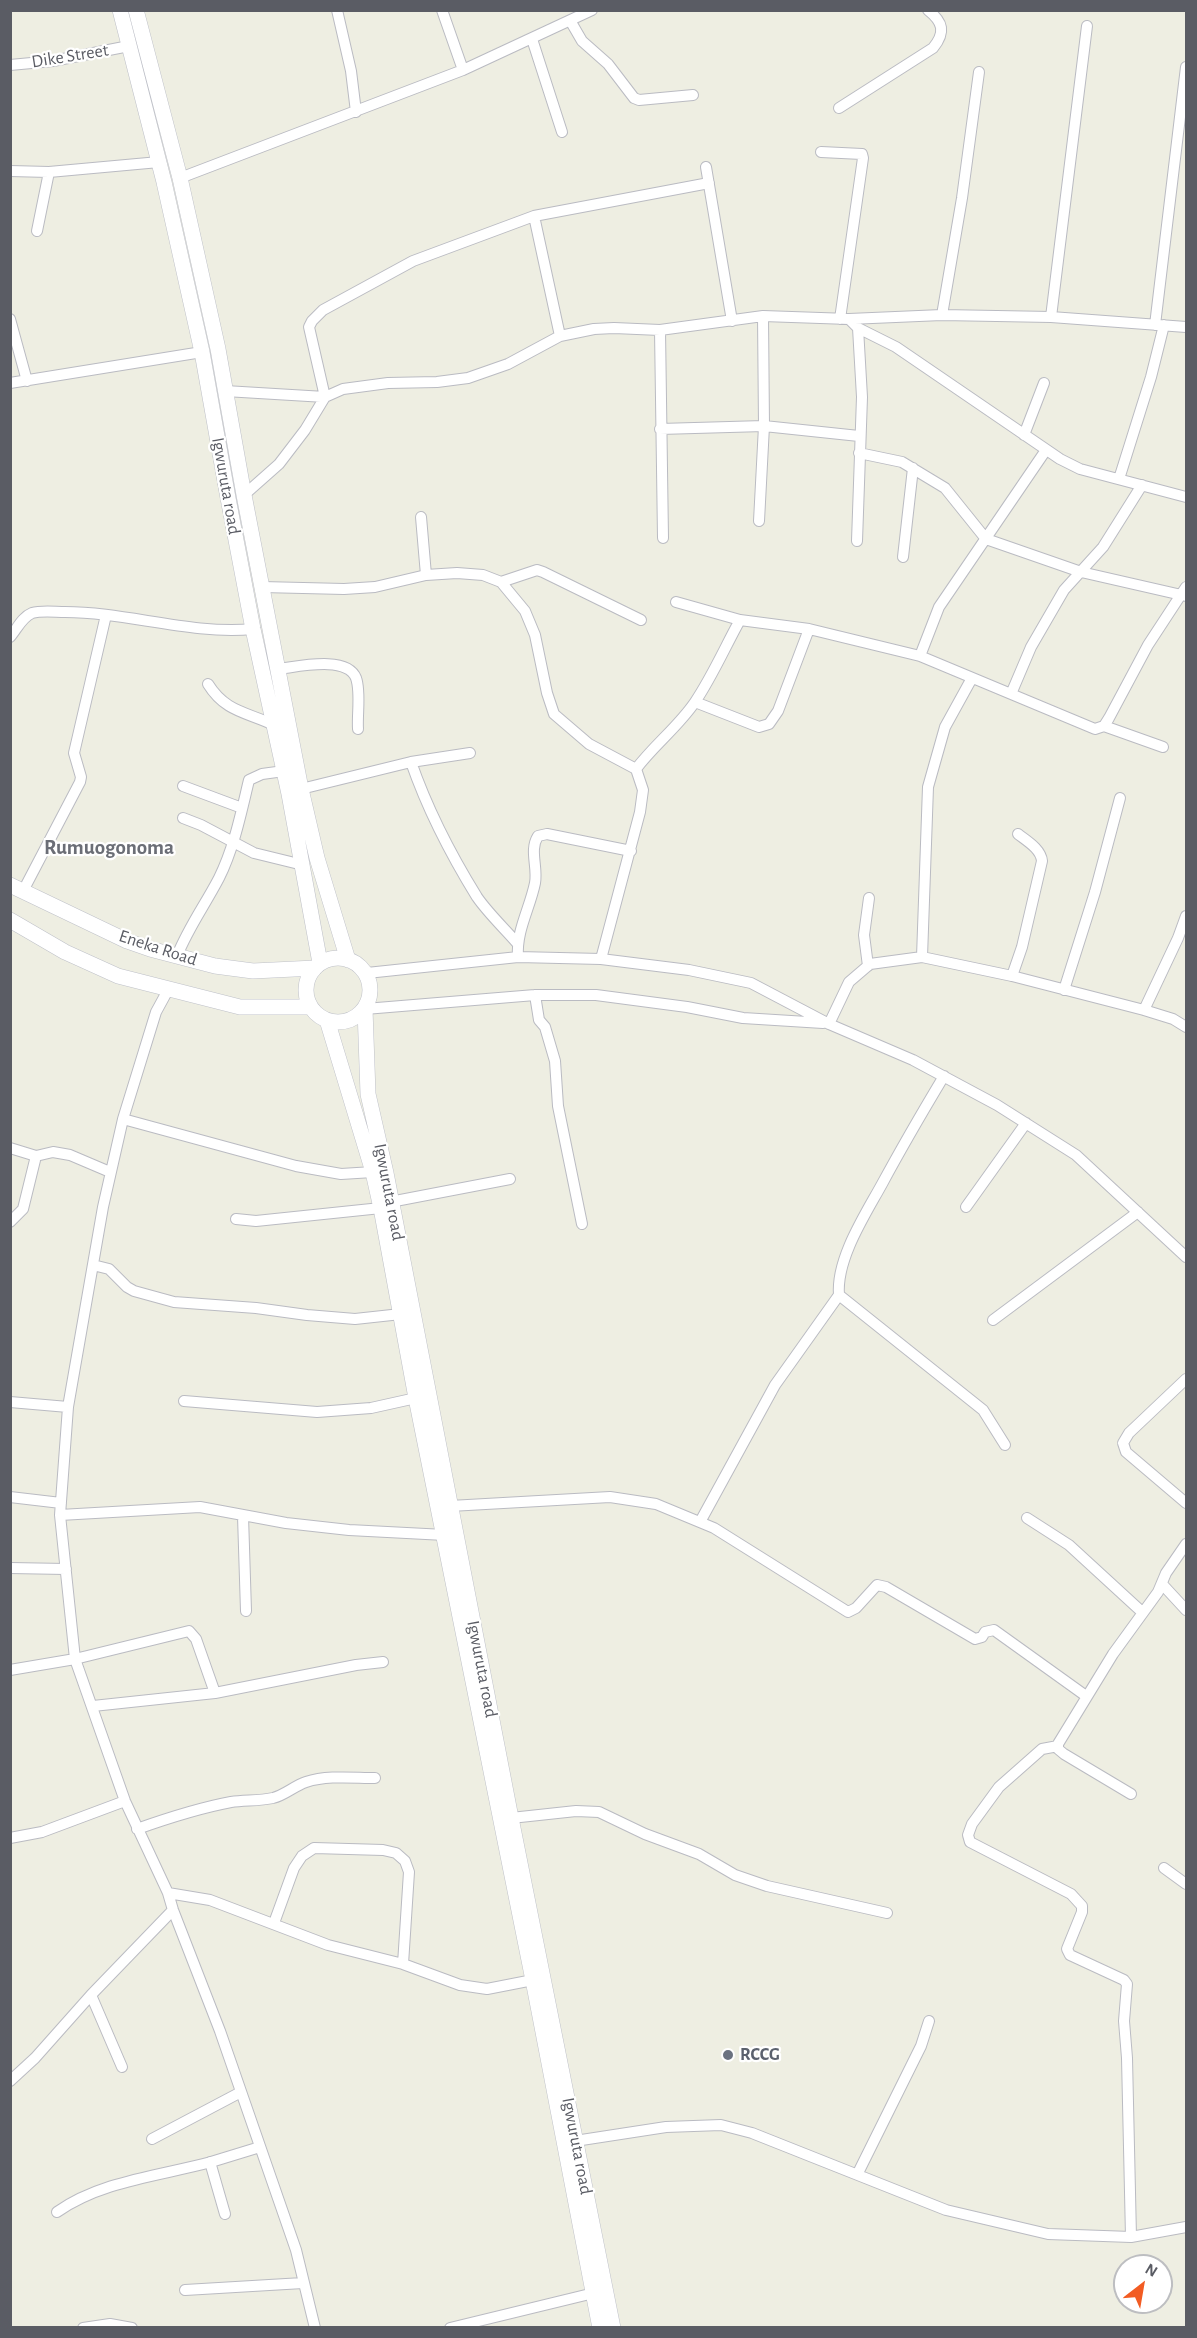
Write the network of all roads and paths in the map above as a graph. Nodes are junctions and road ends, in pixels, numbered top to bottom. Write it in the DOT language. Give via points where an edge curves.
graph roads {
  1 [pos="120,10"];
  2 [pos="136,10"];
  3 [pos="337,10"];
  4 [pos="442,10"];
  5 [pos="592,10"];
  6 [pos="928,10"];
  7 [pos="580,14"];
  8 [pos="571,21"];
  9 [pos="1087,26"];
  10 [pos="532,39"];
  11 [pos="129,46"];
  12 [pos="10,66"];
  13 [pos="1186,67"];
  14 [pos="463,70"];
  15 [pos="979,72"];
  16 [pos="693,94"];
  17 [pos="839,108"];
  18 [pos="356,112"];
  19 [pos="562,132"];
  20 [pos="821,152"];
  21 [pos="159,162"];
  22 [pos="706,167"];
  23 [pos="10,171"];
  24 [pos="49,172"];
  25 [pos="180,178"];
  26 [pos="709,183"];
  27 [pos="534,216"];
  28 [pos="37,231"];
  29 [pos="942,315"];
  30 [pos="763,316"];
  31 [pos="1051,317"];
  32 [pos="10,319"];
  33 [pos="844,319"];
  34 [pos="732,321"];
  35 [pos="1160,325"];
  36 [pos="1186,327"];
  37 [pos="858,328"];
  38 [pos="660,330"];
  39 [pos="560,336"];
  40 [pos="202,352"];
  41 [pos="27,381"];
  42 [pos="10,383"];
  43 [pos="1044,383"];
  44 [pos="225,391"];
  45 [pos="325,397"];
  46 [pos="764,426"];
  47 [pos="660,429"];
  48 [pos="1024,435"];
  49 [pos="860,436"];
  50 [pos="1046,450"];
  51 [pos="859,453"];
  52 [pos="913,468"];
  53 [pos="1119,479"];
  54 [pos="1142,485"];
  55 [pos="243,495"];
  56 [pos="1186,497"];
  57 [pos="421,517"];
  58 [pos="759,521"];
  59 [pos="663,538"];
  60 [pos="986,539"];
  61 [pos="857,541"];
  62 [pos="903,556"];
  63 [pos="1081,572"];
  64 [pos="426,575"];
  65 [pos="501,582"];
  66 [pos="262,587"];
  67 [pos="1184,593"];
  68 [pos="676,602"];
  69 [pos="106,615"];
  70 [pos="641,620"];
  71 [pos="740,620"];
  72 [pos="14,626"];
  73 [pos="253,628"];
  74 [pos="810,629"];
  75 [pos="10,637"];
  76 [pos="920,656"];
  77 [pos="278,669"];
  78 [pos="972,678"];
  79 [pos="208,684"];
  80 [pos="1011,694"];
  81 [pos="695,702"];
  82 [pos="276,726"];
  83 [pos="1104,726"];
  84 [pos="358,729"];
  85 [pos="1163,747"];
  86 [pos="470,753"];
  87 [pos="411,762"];
  88 [pos="636,769"];
  89 [pos="284,771"];
  90 [pos="183,786"];
  91 [pos="301,789"];
  92 [pos="1120,798"];
  93 [pos="242,808"];
  94 [pos="183,818"];
  95 [pos="1018,834"];
  96 [pos="232,843"];
  97 [pos="631,851"];
  98 [pos="303,865"];
  99 [pos="17,888"];
  100 [pos="869,898"];
  101 [pos="1186,916"];
  102 [pos="10,920"];
  103 [pos="517,943"];
  104 [pos="177,957"];
  105 [pos="518,957"];
  106 [pos="922,957"];
  107 [pos="601,959"];
  108 [pos="348,960"];
  109 [pos="318,966"];
  110 [pos="868,966"];
  111 [pos="367,973"];
  112 [pos="1012,976"];
  113 [pos="168,990"];
  114 [pos="1064,990"];
  115 [pos="535,995"];
  116 [pos="311,1007"];
  117 [pos="365,1009"];
  118 [pos="1143,1010"];
  119 [pos="327,1020"];
  120 [pos="829,1024"];
  121 [pos="1186,1027"];
  122 [pos="944,1076"];
  123 [pos="123,1119"];
  124 [pos="1026,1123"];
  125 [pos="10,1148"];
  126 [pos="36,1156"];
  127 [pos="373,1172"];
  128 [pos="110,1173"];
  129 [pos="510,1179"];
  130 [pos="386,1205"];
  131 [pos="966,1207"];
  132 [pos="1138,1212"];
  133 [pos="236,1219"];
  134 [pos="10,1222"];
  135 [pos="582,1224"];
  136 [pos="1186,1257"];
  137 [pos="93,1265"];
  138 [pos="838,1295"];
  139 [pos="401,1314"];
  140 [pos="993,1320"];
  141 [pos="1186,1379"];
  142 [pos="416,1398"];
  143 [pos="184,1401"];
  144 [pos="10,1402"];
  145 [pos="68,1407"];
  146 [pos="1005,1445"];
  147 [pos="10,1497"];
  148 [pos="1186,1503"];
  149 [pos="450,1506"];
  150 [pos="60,1509"];
  151 [pos="243,1516"];
  152 [pos="1027,1518"];
  153 [pos="699,1522"];
  154 [pos="445,1535"];
  155 [pos="1186,1544"];
  156 [pos="10,1568"];
  157 [pos="66,1569"];
  158 [pos="1162,1584"];
  159 [pos="1186,1610"];
  160 [pos="246,1611"];
  161 [pos="1142,1612"];
  162 [pos="75,1659"];
  163 [pos="383,1662"];
  164 [pos="10,1670"];
  165 [pos="215,1693"];
  166 [pos="1086,1696"];
  167 [pos="93,1706"];
  168 [pos="1058,1746"];
  169 [pos="375,1778"];
  170 [pos="1131,1794"];
  171 [pos="125,1802"];
  172 [pos="511,1818"];
  173 [pos="137,1829"];
  174 [pos="10,1838"];
  175 [pos="1164,1868"];
  176 [pos="1186,1884"];
  177 [pos="168,1893"];
  178 [pos="173,1910"];
  179 [pos="887,1913"];
  180 [pos="274,1923"];
  181 [pos="403,1964"];
  182 [pos="534,1980"];
  183 [pos="92,1995"];
  184 [pos="929,2021"];
  185 [pos="122,2067"];
  186 [pos="10,2081"];
  187 [pos="241,2092"];
  188 [pos="152,2139"];
  189 [pos="575,2141"];
  190 [pos="260,2146"];
  191 [pos="210,2162"];
  192 [pos="858,2173"];
  193 [pos="57,2212"];
  194 [pos="225,2214"];
  195 [pos="1186,2227"];
  196 [pos="1131,2237"];
  197 [pos="303,2283"];
  198 [pos="185,2290"];
  199 [pos="600,2292"];
  200 [pos="489,2323"];
  201 [pos="83,2328"];
  202 [pos="132,2328"];
  203 [pos="315,2328"];
  204 [pos="450,2328"];
  205 [pos="600,2328"];
  206 [pos="613,2328"];
  1 -- 11 [label="main road, Igwuruta road"];
  2 -- 25 [label="main road, Igwuruta road"];
  3 -- 18 [label="street"];
  4 -- 14 [label="street"];
  5 -- 7 [label="street"];
  6 -- 17 [label="street" via="941,25 939,40 933,48"];
  7 -- 8 [label="street"];
  8 -- 10 [label="street"];
  8 -- 16 [label="street" via="582,40 608,64 634,98"];
  9 -- 31 [label="street"];
  10 -- 14 [label="street"];
  10 -- 19 [label="street"];
  11 -- 12 [label="street, Dike Street"];
  11 -- 21 [label="main road, Igwuruta road"];
  13 -- 35 [label="street"];
  14 -- 18 [label="street"];
  15 -- 29 [label="street"];
  18 -- 25 [label="street"];
  20 -- 33 [label="street" via="856,153 863,158"];
  21 -- 24 [label="street"];
  21 -- 40 [label="main road, Igwuruta road"];
  22 -- 26 [label="street"];
  23 -- 24 [label="street"];
  24 -- 28 [label="street"];
  25 -- 44 [label="main road, Igwuruta road"];
  26 -- 27 [label="street"];
  26 -- 34 [label="street"];
  27 -- 39 [label="street"];
  27 -- 45 [label="street" via="413,261 323,310 309,327"];
  29 -- 31 [label="street"];
  29 -- 33 [label="street"];
  30 -- 33 [label="street"];
  30 -- 34 [label="street"];
  30 -- 46 [label="street"];
  31 -- 35 [label="street"];
  32 -- 41 [label="street"];
  33 -- 37 [label="street"];
  34 -- 38 [label="street"];
  35 -- 36 [label="street"];
  35 -- 53 [label="street" via="1150,377"];
  37 -- 48 [label="street" via="896,347"];
  37 -- 49 [label="street"];
  38 -- 39 [label="street" via="614,328"];
  38 -- 47 [label="street"];
  39 -- 45 [label="street" via="508,364 468,378 377,385"];
  40 -- 41 [label="street"];
  40 -- 73 [label="main road, Igwuruta road"];
  41 -- 42 [label="street"];
  43 -- 48 [label="street"];
  44 -- 45 [label="street"];
  44 -- 55 [label="main road, Igwuruta road"];
  45 -- 55 [label="street" via="279,464"];
  46 -- 47 [label="street"];
  46 -- 49 [label="street"];
  46 -- 58 [label="street"];
  47 -- 59 [label="street"];
  48 -- 50 [label="street"];
  49 -- 51 [label="street"];
  50 -- 53 [label="street" via="1080,469"];
  50 -- 60 [label="street"];
  51 -- 52 [label="street"];
  51 -- 61 [label="street"];
  52 -- 60 [label="street" via="945,488"];
  52 -- 62 [label="street"];
  53 -- 54 [label="street"];
  54 -- 56 [label="street"];
  54 -- 63 [label="street" via="1103,547"];
  55 -- 66 [label="main road, Igwuruta road"];
  57 -- 64 [label="street"];
  60 -- 63 [label="street"];
  60 -- 76 [label="street" via="939,607"];
  63 -- 67 [label="street"];
  63 -- 80 [label="street" via="1064,590 1031,647"];
  64 -- 65 [label="street" via="483,575"];
  64 -- 66 [label="street" via="375,587"];
  65 -- 70 [label="street" via="537,570"];
  65 -- 88 [label="street" via="525,611 535,635 554,714 589,744"];
  66 -- 77 [label="main road, Igwuruta road"];
  67 -- 83 [label="street" via="1148,645"];
  68 -- 71 [label="street"];
  69 -- 72 [label="street" via="33,613"];
  69 -- 73 [label="street" via="167,624"];
  69 -- 99 [label="street" via="74,753 80,782"];
  71 -- 74 [label="street"];
  71 -- 81 [label="street"];
  72 -- 75 [label="street"];
  73 -- 82 [label="main road, Igwuruta road"];
  74 -- 76 [label="street"];
  74 -- 81 [label="street" via="778,711 764,727"];
  76 -- 78 [label="street"];
  77 -- 84 [label="street" via="332,664 353,672 357,680"];
  77 -- 91 [label="main road, Igwuruta road"];
  78 -- 80 [label="street"];
  78 -- 106 [label="street" via="945,727 928,787"];
  79 -- 82 [label="street" via="216,697 232,709"];
  80 -- 83 [label="street" via="1095,729"];
  81 -- 88 [label="street"];
  82 -- 89 [label="main road, Igwuruta road"];
  83 -- 85 [label="street"];
  86 -- 87 [label="street"];
  87 -- 91 [label="street"];
  87 -- 103 [label="street" via="425,798 478,898"];
  88 -- 97 [label="street" via="643,790"];
  89 -- 93 [label="street" via="252,777"];
  89 -- 98 [label="main road, Igwuruta road"];
  90 -- 93 [label="street"];
  91 -- 108 [label="main road, Igwuruta road"];
  92 -- 114 [label="street"];
  93 -- 96 [label="street"];
  94 -- 96 [label="street"];
  95 -- 112 [label="street" via="1037,850 1042,861"];
  96 -- 98 [label="street" via="254,853"];
  96 -- 104 [label="street" via="219,878"];
  97 -- 103 [label="street" via="547,834 538,836 534,843 535,880"];
  97 -- 107 [label="street"];
  98 -- 109 [label="main road, Igwuruta road"];
  99 -- 104 [label="main road, Eneka Road" via="127,941"];
  100 -- 110 [label="street" via="864,935"];
  101 -- 118 [label="street"];
  102 -- 113 [label="main road, Eneka Road" via="118,976"];
  103 -- 105 [label="street"];
  104 -- 109 [label="main road, Eneka Road" via="253,970"];
  105 -- 107 [label="street"];
  105 -- 111 [label="street"];
  106 -- 110 [label="street"];
  106 -- 112 [label="street"];
  107 -- 120 [label="street" via="689,970 751,983"];
  108 -- 109 [label="main road" via="331,959"];
  108 -- 111 [label="main road"];
  109 -- 116 [label="main road" via="307,981"];
  110 -- 120 [label="street" via="849,982"];
  111 -- 117 [label="main road" via="371,986"];
  112 -- 114 [label="street"];
  113 -- 116 [label="main road, Eneka Road" via="240,1006"];
  113 -- 123 [label="street" via="156,1012"];
  114 -- 118 [label="street"];
  115 -- 117 [label="street"];
  115 -- 120 [label="street" via="596,996 670,1004 743,1018"];
  115 -- 135 [label="street" via="539,1020 555,1060 558,1106"];
  116 -- 119 [label="main road"];
  117 -- 119 [label="main road" via="348,1021"];
  117 -- 130 [label="main road, Igwuruta road" via="368,1094"];
  118 -- 121 [label="street"];
  119 -- 127 [label="main road, Igwuruta road"];
  120 -- 122 [label="street"];
  122 -- 124 [label="street"];
  122 -- 138 [label="street" via="849,1247"];
  123 -- 127 [label="street" via="296,1166 341,1174"];
  123 -- 128 [label="street"];
  124 -- 131 [label="street"];
  124 -- 132 [label="street" via="1076,1155"];
  125 -- 126 [label="street"];
  126 -- 128 [label="street" via="53,1152 70,1155"];
  126 -- 134 [label="street" via="23,1209"];
  127 -- 130 [label="main road, Igwuruta road"];
  128 -- 137 [label="street"];
  129 -- 130 [label="street"];
  130 -- 133 [label="street" via="256,1221"];
  130 -- 139 [label="main road, Igwuruta road"];
  130 -- 149 [label="main road, Igwuruta road"];
  132 -- 136 [label="street"];
  132 -- 140 [label="street"];
  137 -- 139 [label="street" via="109,1269 126,1287 174,1302 355,1319"];
  137 -- 145 [label="street"];
  138 -- 146 [label="street" via="984,1410"];
  138 -- 153 [label="street" via="775,1385"];
  139 -- 142 [label="main road, Igwuruta road"];
  141 -- 148 [label="street" via="1123,1443 1126,1452"];
  142 -- 143 [label="street" via="371,1408 317,1412"];
  142 -- 154 [label="main road, Igwuruta road"];
  144 -- 145 [label="street"];
  145 -- 150 [label="street"];
  147 -- 150 [label="street"];
  149 -- 153 [label="street" via="610,1497 656,1504"];
  149 -- 172 [label="main road, Igwuruta road"];
  150 -- 151 [label="street" via="200,1507"];
  150 -- 157 [label="street"];
  151 -- 154 [label="street" via="349,1530"];
  151 -- 160 [label="street"];
  152 -- 161 [label="street" via="1069,1545"];
  153 -- 166 [label="street" via="848,1612 877,1585 975,1639 994,1630"];
  154 -- 182 [label="main road, Igwuruta road"];
  155 -- 158 [label="street"];
  156 -- 157 [label="street"];
  157 -- 162 [label="street"];
  158 -- 159 [label="street"];
  158 -- 161 [label="street"];
  161 -- 166 [label="street"];
  162 -- 164 [label="street"];
  162 -- 165 [label="street" via="189,1631 196,1639"];
  162 -- 167 [label="street"];
  163 -- 165 [label="street"];
  165 -- 167 [label="street"];
  166 -- 168 [label="street"];
  167 -- 171 [label="street"];
  168 -- 170 [label="street" via="1064,1754"];
  168 -- 196 [label="street" via="1042,1749 999,1787 968,1835 970,1842 1071,1894 1082,1906 1082,1912 1067,1949 1070,1955 1128,1984 1124,2021"];
  169 -- 173 [label="street" via="308,1782 276,1797 192,1810"];
  171 -- 173 [label="street"];
  171 -- 174 [label="street" via="42,1832"];
  172 -- 179 [label="street" via="599,1812 699,1854 735,1875"];
  172 -- 189 [label="main road, Igwuruta road"];
  173 -- 177 [label="street"];
  175 -- 176 [label="street"];
  177 -- 178 [label="street"];
  177 -- 180 [label="street" via="210,1900"];
  178 -- 183 [label="street"];
  178 -- 187 [label="street"];
  180 -- 181 [label="street" via="328,1945"];
  180 -- 181 [label="street" via="294,1868 314,1848 396,1853 409,1872"];
  181 -- 182 [label="street" via="460,1985 487,1989"];
  182 -- 199 [label="main road, Igwuruta road"];
  183 -- 185 [label="street"];
  183 -- 186 [label="street"];
  184 -- 192 [label="street" via="921,2046"];
  187 -- 188 [label="street"];
  187 -- 190 [label="street"];
  189 -- 192 [label="street" via="666,2127 721,2125"];
  189 -- 199 [label="main road, Igwuruta road"];
  190 -- 191 [label="street"];
  190 -- 197 [label="street" via="296,2250"];
  191 -- 193 [label="street" via="153,2174 87,2195"];
  191 -- 194 [label="street"];
  192 -- 196 [label="street" via="957,2213 1048,2234"];
  195 -- 196 [label="street"];
  197 -- 198 [label="street"];
  197 -- 203 [label="street"];
  199 -- 200 [label="street"];
  199 -- 205 [label="main road, Igwuruta road"];
  199 -- 206 [label="main road, Igwuruta road"];
  200 -- 204 [label="street"];
  201 -- 202 [label="street" via="110,2324"];
}
